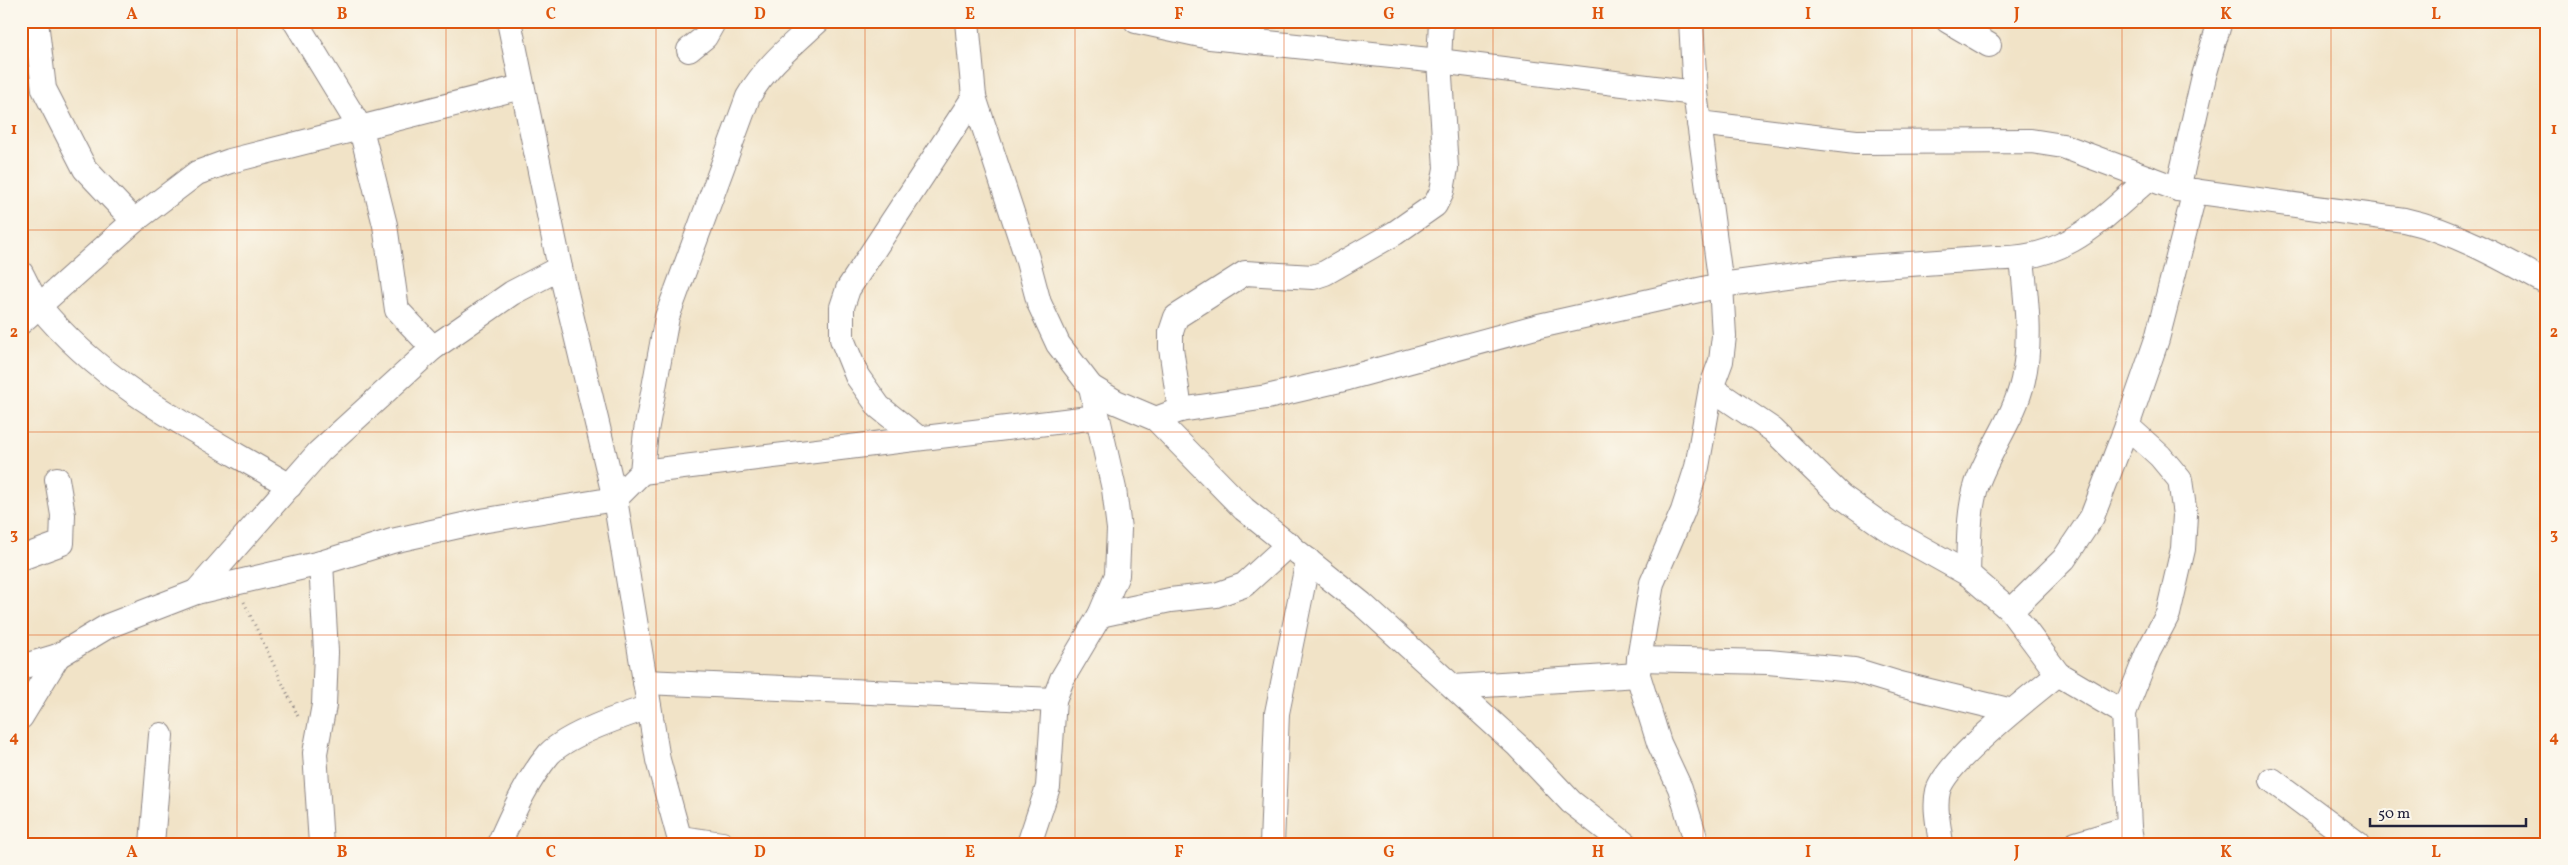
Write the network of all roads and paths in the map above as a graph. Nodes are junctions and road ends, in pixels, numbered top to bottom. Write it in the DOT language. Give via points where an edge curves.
graph roads {
  1 [pos="36,21"];
  2 [pos="295,21"];
  3 [pos="509,21"];
  4 [pos="714,21"];
  5 [pos="818,21"];
  6 [pos="967,21"];
  7 [pos="1136,21"];
  8 [pos="1441,21"];
  9 [pos="1692,21"];
  10 [pos="1948,21"];
  11 [pos="2220,21"];
  12 [pos="1208,29"];
  13 [pos="1989,46"];
  14 [pos="689,50"];
  15 [pos="1439,61"];
  16 [pos="521,87"];
  17 [pos="1695,93"];
  18 [pos="974,97"];
  19 [pos="1699,123"];
  20 [pos="361,129"];
  21 [pos="2149,178"];
  22 [pos="2187,190"];
  23 [pos="134,222"];
  24 [pos="2022,259"];
  25 [pos="560,268"];
  26 [pos="21,273"];
  27 [pos="2547,283"];
  28 [pos="1721,285"];
  29 [pos="38,305"];
  30 [pos="21,322"];
  31 [pos="433,348"];
  32 [pos="1091,387"];
  33 [pos="1711,388"];
  34 [pos="1180,410"];
  35 [pos="1097,417"];
  36 [pos="1156,419"];
  37 [pos="2127,426"];
  38 [pos="918,438"];
  39 [pos="642,472"];
  40 [pos="57,479"];
  41 [pos="290,486"];
  42 [pos="615,498"];
  43 [pos="1289,544"];
  44 [pos="21,558"];
  45 [pos="1308,560"];
  46 [pos="321,563"];
  47 [pos="1968,574"];
  48 [pos="234,583"];
  49 [pos="196,592"];
  50 [pos="2011,611"];
  51 [pos="1100,615"];
  52 [pos="58,656"];
  53 [pos="21,667"];
  54 [pos="1638,667"];
  55 [pos="2058,674"];
  56 [pos="645,682"];
  57 [pos="1454,686"];
  58 [pos="1054,700"];
  59 [pos="649,707"];
  60 [pos="2012,711"];
  61 [pos="2124,713"];
  62 [pos="21,717"];
  63 [pos="300,720"];
  64 [pos="161,735"];
  65 [pos="2272,780"];
  66 [pos="2130,836"];
  67 [pos="680,841"];
  68 [pos="152,844"];
  69 [pos="321,844"];
  70 [pos="499,844"];
  71 [pos="722,844"];
  72 [pos="1029,844"];
  73 [pos="1272,844"];
  74 [pos="1625,844"];
  75 [pos="1697,844"];
  76 [pos="1941,844"];
  77 [pos="2076,844"];
  78 [pos="2358,844"];
  1 -- 23 [label="street" via="44,89 85,169"];
  2 -- 20 [label="street"];
  3 -- 16 [label="street"];
  4 -- 14 [label="street" via="705,38"];
  5 -- 39 [label="street" via="760,77 736,125 667,317 646,431"];
  6 -- 18 [label="street"];
  7 -- 12 [label="street"];
  8 -- 15 [label="street"];
  9 -- 17 [label="street"];
  10 -- 13 [label="street"];
  11 -- 22 [label="street" via="2204,76"];
  12 -- 15 [label="street"];
  15 -- 17 [label="street"];
  15 -- 34 [label="street" via="1446,168 1442,191 1435,205 1395,233 1325,273 1313,277 1245,273 1176,317 1170,332"];
  16 -- 20 [label="street"];
  16 -- 25 [label="street"];
  17 -- 19 [label="street"];
  18 -- 32 [label="street" via="1039,303 1058,344"];
  18 -- 38 [label="street" via="848,289 842,307 842,339 857,376 879,407"];
  19 -- 21 [label="street" via="1856,142 2031,141 2063,146"];
  19 -- 28 [label="street"];
  20 -- 23 [label="street" via="230,160 197,173"];
  20 -- 31 [label="street" via="385,225 397,310"];
  21 -- 22 [label="street"];
  21 -- 24 [label="street" via="2088,232 2068,243"];
  22 -- 27 [label="street" via="2431,226"];
  22 -- 37 [label="street" via="2157,339"];
  23 -- 29 [label="street"];
  24 -- 28 [label="street" via="1838,269"];
  24 -- 47 [label="street" via="2029,328 2023,380 2011,414 1977,484 1970,520"];
  25 -- 31 [label="street" via="512,293"];
  25 -- 42 [label="street"];
  26 -- 29 [label="street"];
  28 -- 33 [label="street" via="1724,336 1721,361"];
  28 -- 34 [label="street" via="1539,326 1267,397"];
  29 -- 30 [label="street"];
  29 -- 41 [label="street" via="82,354 135,394"];
  31 -- 41 [label="street" via="319,452"];
  32 -- 35 [label="street"];
  32 -- 36 [label="street"];
  33 -- 47 [label="street" via="1773,430 1848,501 1886,528"];
  33 -- 54 [label="street" via="1697,467 1683,511 1652,583"];
  34 -- 36 [label="street"];
  35 -- 38 [label="street"];
  35 -- 51 [label="street" via="1114,489 1119,528 1117,576"];
  36 -- 43 [label="street" via="1244,509"];
  37 -- 50 [label="street" via="2092,517 2064,559"];
  37 -- 61 [label="street" via="2160,456 2180,480 2185,515 2183,549 2168,614 2148,652"];
  38 -- 39 [label="street"];
  39 -- 42 [label="street"];
  40 -- 44 [label="street" via="63,515 62,543"];
  41 -- 49 [label="street"];
  42 -- 46 [label="street" via="481,521 401,539"];
  42 -- 56 [label="street"];
  43 -- 45 [label="street"];
  43 -- 51 [label="street" via="1244,585 1216,595 1170,600"];
  45 -- 57 [label="street"];
  45 -- 73 [label="street" via="1277,713"];
  46 -- 48 [label="street"];
  46 -- 69 [label="street" via="326,652 324,705 315,753"];
  47 -- 50 [label="street"];
  48 -- 49 [label="street"];
  48 -- 63 [label="path"];
  49 -- 52 [label="street" via="108,626"];
  50 -- 55 [label="street"];
  51 -- 58 [label="street"];
  52 -- 53 [label="street"];
  52 -- 62 [label="street"];
  54 -- 57 [label="street"];
  54 -- 60 [label="street" via="1768,662 1854,670"];
  54 -- 75 [label="street" via="1659,743 1680,788"];
  55 -- 60 [label="street"];
  55 -- 61 [label="street"];
  56 -- 58 [label="street"];
  56 -- 59 [label="street"];
  57 -- 74 [label="street" via="1571,802"];
  58 -- 72 [label="street" via="1048,787"];
  59 -- 67 [label="street" via="658,760"];
  59 -- 70 [label="street" via="588,729 550,753 518,800"];
  60 -- 76 [label="street" via="1947,773 1939,788 1936,805"];
  61 -- 66 [label="street"];
  64 -- 68 [label="street"];
  65 -- 78 [label="street"];
  66 -- 77 [label="street"];
  67 -- 71 [label="street"];
}
